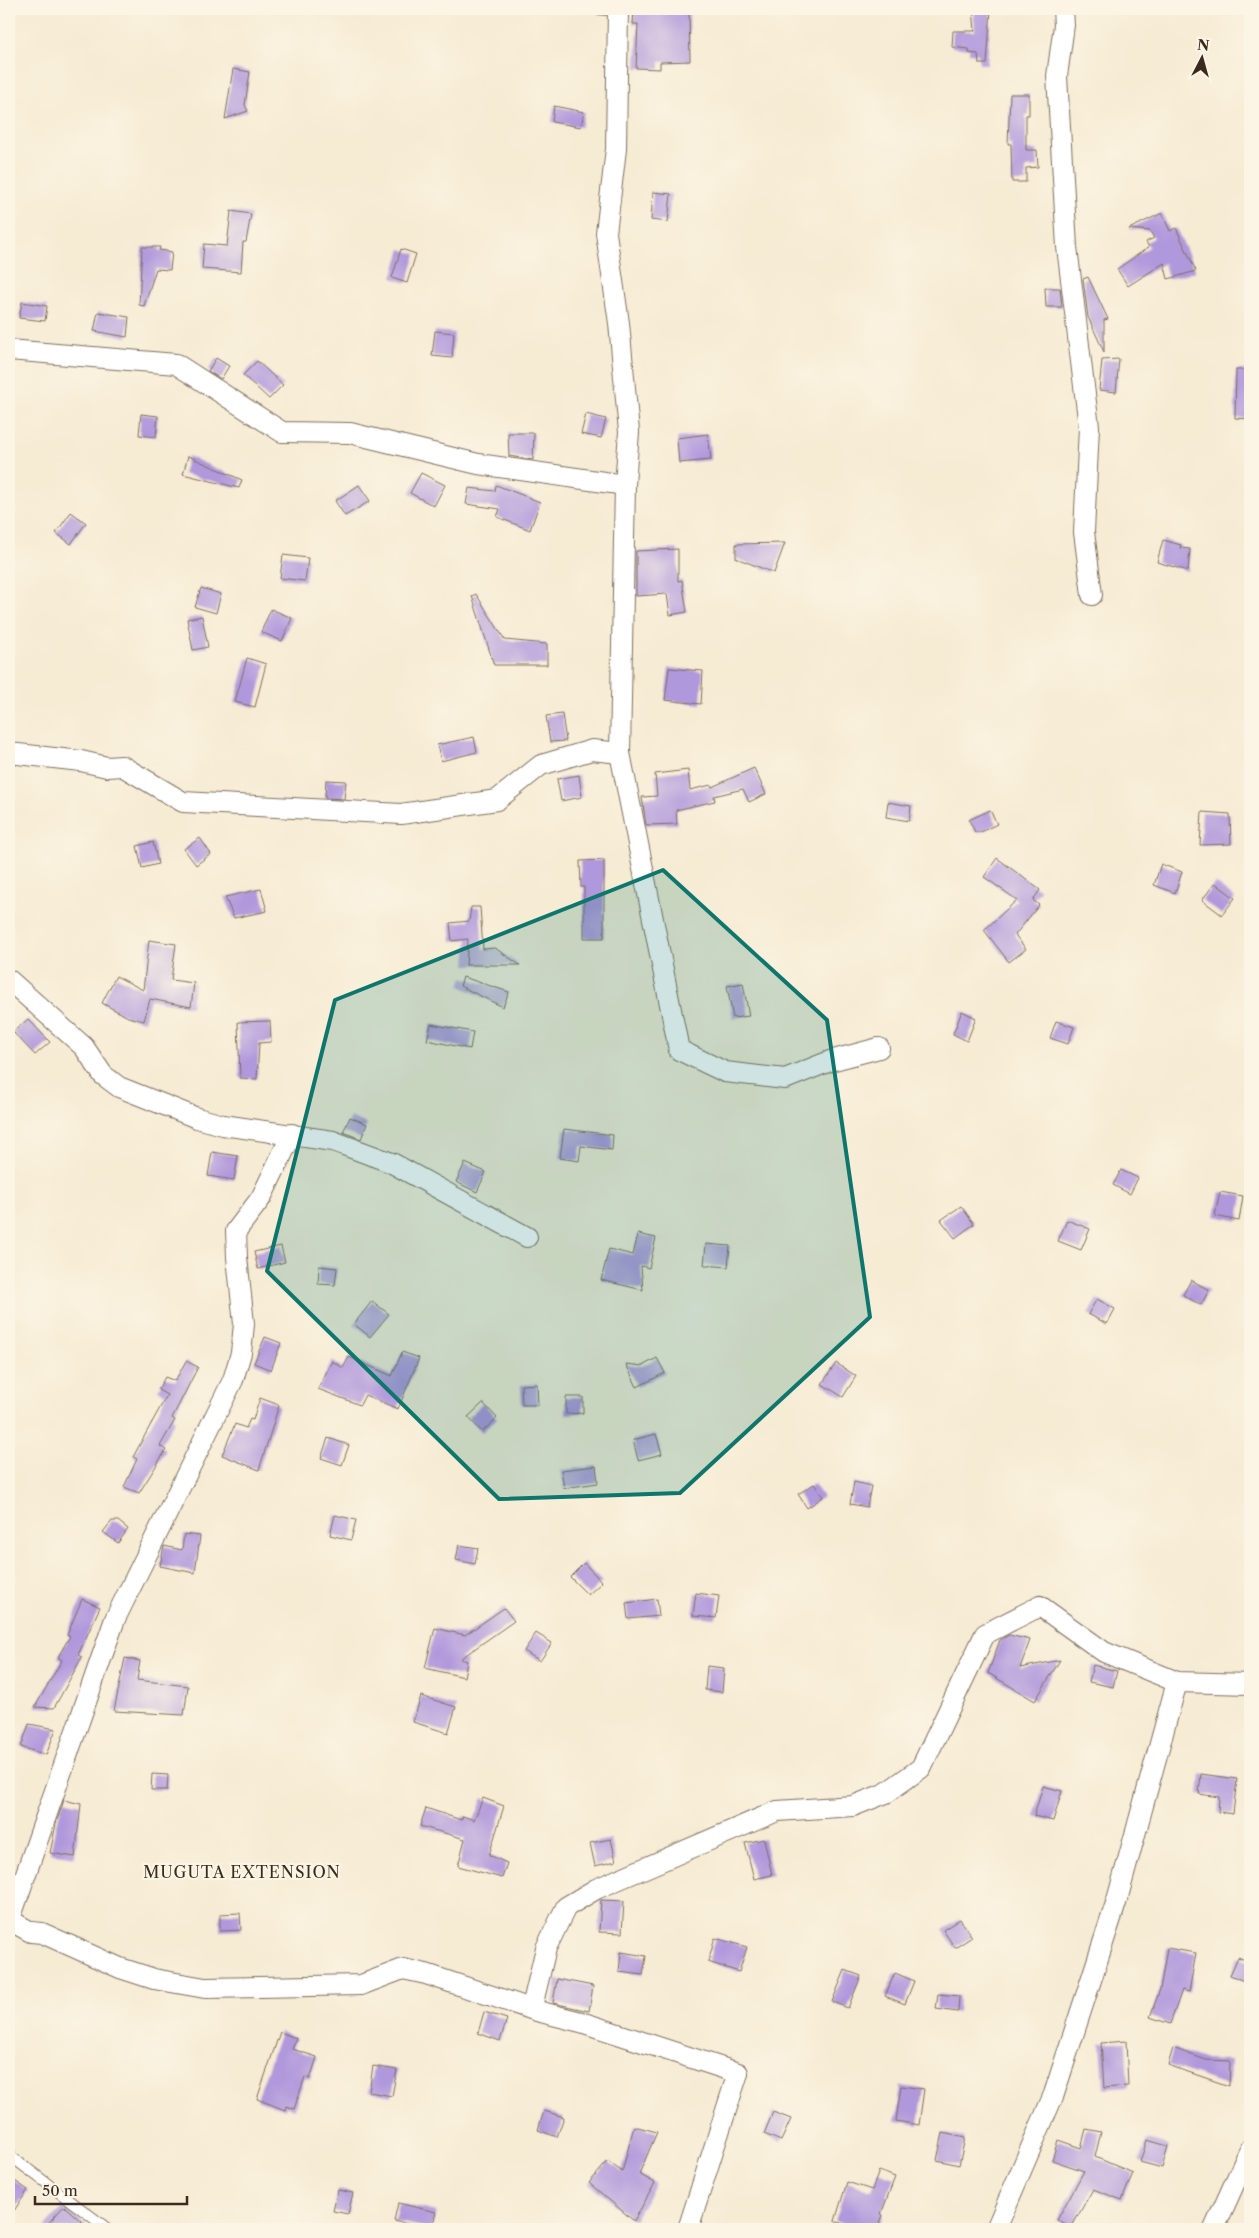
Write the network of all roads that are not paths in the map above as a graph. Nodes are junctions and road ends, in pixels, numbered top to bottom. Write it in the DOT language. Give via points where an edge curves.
graph roads {
  1 [pos="597,9"];
  2 [pos="1063,9"];
  3 [pos="618,10"];
  4 [pos="9,350"];
  5 [pos="625,485"];
  6 [pos="1092,595"];
  7 [pos="9,753"];
  8 [pos="620,753"];
  9 [pos="9,980"];
  10 [pos="879,1048"];
  11 [pos="292,1134"];
  12 [pos="527,1237"];
  13 [pos="1177,1682"];
  14 [pos="1250,1684"];
  15 [pos="10,1922"];
  16 [pos="532,2007"];
  17 [pos="1250,2149"];
  18 [pos="9,2155"];
  19 [pos="108,2229"];
  20 [pos="688,2229"];
  21 [pos="996,2229"];
  22 [pos="1214,2229"];
  1 -- 3 [label="lane"];
  2 -- 6 [label="street" via="1057,76 1067,247 1089,427 1084,532"];
  3 -- 5 [label="street" via="616,150 606,233 630,432"];
  4 -- 5 [label="street" via="176,364 282,432 350,433 478,464"];
  5 -- 8 [label="street"];
  7 -- 8 [label="street" via="107,767 122,766 183,802 401,814 498,800 541,765 592,750"];
  8 -- 10 [label="street" via="679,1050 725,1072 785,1079"];
  9 -- 11 [label="street" via="77,1041 103,1075 119,1087 196,1118"];
  11 -- 12 [label="street" via="333,1141 392,1163"];
  11 -- 15 [label="street" via="261,1198 236,1231 244,1324 241,1353 233,1380 115,1619"];
  13 -- 14 [label="street"];
  13 -- 16 [label="street" via="1104,1652 1040,1606 985,1634 920,1768 886,1793 853,1806 777,1811 596,1889 566,1906 546,1948"];
  13 -- 21 [label="street" via="1117,1900 1054,2094"];
  15 -- 16 [label="street" via="120,1968 189,1986 361,1984 403,1969"];
  16 -- 20 [label="street" via="738,2073"];
  17 -- 22 [label="street"];
  18 -- 19 [label="lane"];
}
